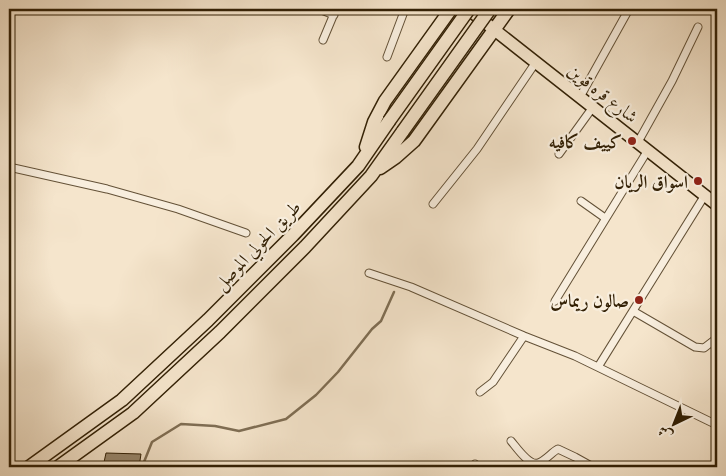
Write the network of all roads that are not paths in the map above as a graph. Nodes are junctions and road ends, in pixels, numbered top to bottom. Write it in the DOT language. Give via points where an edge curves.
graph roads {
  1 [pos="319,9"];
  2 [pos="405,9"];
  3 [pos="451,9"];
  4 [pos="468,9"];
  5 [pos="490,9"];
  6 [pos="509,9"];
  7 [pos="629,9"];
  8 [pos="335,12"];
  9 [pos="698,27"];
  10 [pos="494,29"];
  11 [pos="323,40"];
  12 [pos="386,57"];
  13 [pos="536,62"];
  14 [pos="580,97"];
  15 [pos="593,108"];
  16 [pos="638,142"];
  17 [pos="648,150"];
  18 [pos="559,154"];
  19 [pos="358,166"];
  20 [pos="9,167"];
  21 [pos="371,176"];
  22 [pos="705,196"];
  23 [pos="581,201"];
  24 [pos="433,204"];
  25 [pos="717,205"];
  26 [pos="605,218"];
  27 [pos="246,233"];
  28 [pos="370,273"];
  29 [pos="555,301"];
  30 [pos="633,311"];
  31 [pos="524,336"];
  32 [pos="717,338"];
  33 [pos="598,367"];
  34 [pos="480,392"];
  35 [pos="717,426"];
  36 [pos="511,442"];
  37 [pos="29,467"];
  38 [pos="58,467"];
  39 [pos="592,467"];
  1 -- 8 [label="street"];
  2 -- 12 [label="street"];
  3 -- 19 [label="highway" via="385,101"];
  4 -- 10 [label="main road, شارع قره قوين"];
  4 -- 19 [label="highway, طريق الحولي الموصل, bridge"];
  5 -- 21 [label="highway, طريق الحولي الموصل, bridge"];
  6 -- 10 [label="highway"];
  7 -- 14 [label="street"];
  8 -- 11 [label="street"];
  9 -- 16 [label="street"];
  10 -- 13 [label="main road, شارع قره قوين"];
  10 -- 21 [label="highway" via="414,141"];
  13 -- 14 [label="main road, شارع قره قوين"];
  13 -- 24 [label="street" via="477,149"];
  14 -- 15 [label="main road, شارع قره قوين"];
  15 -- 16 [label="main road, شارع قره قوين"];
  15 -- 18 [label="street"];
  16 -- 17 [label="main road, شارع قره قوين"];
  17 -- 22 [label="main road, شارع قره قوين"];
  17 -- 26 [label="street"];
  19 -- 37 [label="highway, طريق الحولي الموصل" via="208,320 122,400"];
  20 -- 27 [label="street" via="107,189"];
  21 -- 38 [label="highway, طريق الحولي الموصل" via="306,247 220,332 132,413"];
  22 -- 25 [label="main road, شارع قره قوين"];
  22 -- 30 [label="street"];
  23 -- 26 [label="street"];
  26 -- 29 [label="street"];
  28 -- 31 [label="street" via="411,287"];
  30 -- 32 [label="street" via="695,346 704,348"];
  30 -- 33 [label="street"];
  31 -- 33 [label="street"];
  31 -- 34 [label="street" via="493,382"];
  33 -- 35 [label="street"];
  36 -- 39 [label="street" via="534,463 539,463 558,449"];
}
